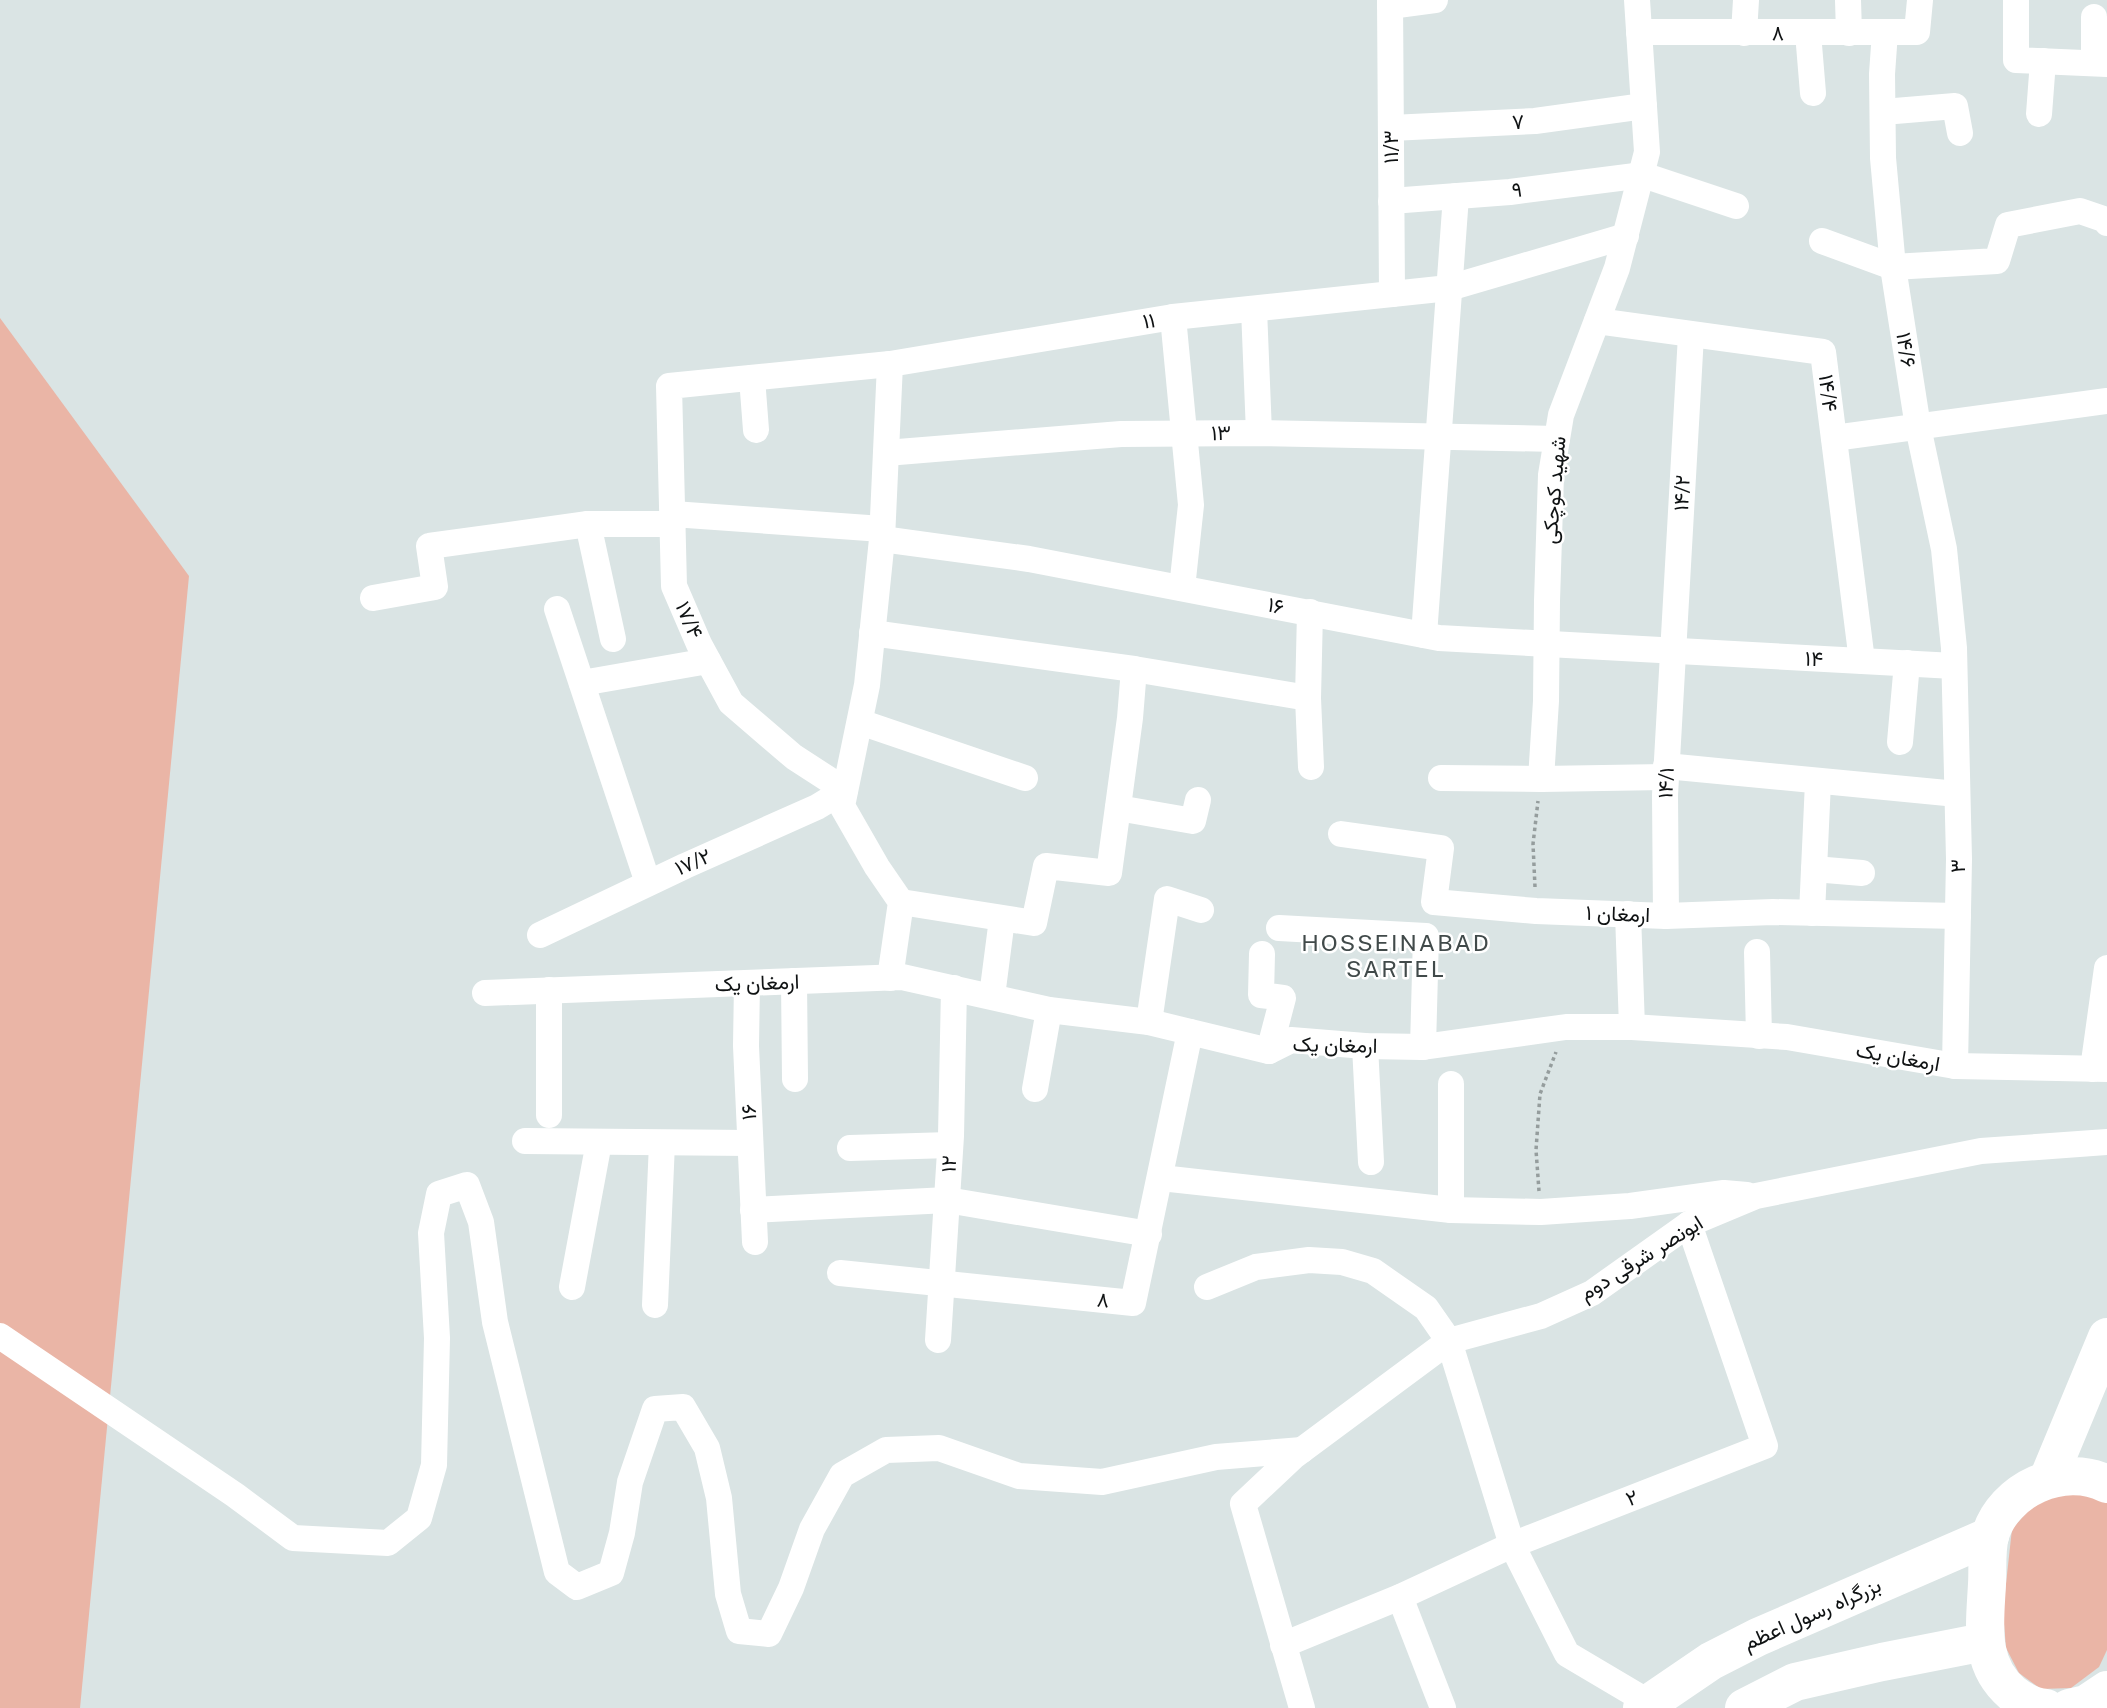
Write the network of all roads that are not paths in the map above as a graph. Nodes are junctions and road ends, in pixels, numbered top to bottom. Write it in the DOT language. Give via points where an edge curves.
graph roads {
  1 [pos="1435,0"];
  2 [pos="1637,0"];
  3 [pos="1746,0"];
  4 [pos="1848,0"];
  5 [pos="1920,0"];
  6 [pos="2015,0"];
  7 [pos="1390,3"];
  8 [pos="2094,17"];
  9 [pos="1639,32"];
  10 [pos="1885,32"];
  11 [pos="1745,33"];
  12 [pos="1808,33"];
  13 [pos="1849,33"];
  14 [pos="2043,61"];
  15 [pos="2100,63"];
  16 [pos="1813,93"];
  17 [pos="1644,106"];
  18 [pos="1883,112"];
  19 [pos="2039,114"];
  20 [pos="1391,128"];
  21 [pos="1960,133"];
  22 [pos="1643,175"];
  23 [pos="1456,196"];
  24 [pos="1391,201"];
  25 [pos="1735,206"];
  26 [pos="2107,223"];
  27 [pos="1626,236"];
  28 [pos="1822,241"];
  29 [pos="1893,267"];
  30 [pos="1449,288"];
  31 [pos="1392,294"];
  32 [pos="1254,309"];
  33 [pos="1173,317"];
  34 [pos="1597,321"];
  35 [pos="1691,335"];
  36 [pos="890,364"];
  37 [pos="752,378"];
  38 [pos="668,386"];
  39 [pos="2107,401"];
  40 [pos="1918,426"];
  41 [pos="755,430"];
  42 [pos="1259,433"];
  43 [pos="1184,434"];
  44 [pos="1439,437"];
  45 [pos="1834,438"];
  46 [pos="1558,439"];
  47 [pos="886,453"];
  48 [pos="673,519"];
  49 [pos="588,524"];
  50 [pos="882,534"];
  51 [pos="1182,588"];
  52 [pos="373,598"];
  53 [pos="557,609"];
  54 [pos="1310,612"];
  55 [pos="872,633"];
  56 [pos="1424,635"];
  57 [pos="613,639"];
  58 [pos="1546,645"];
  59 [pos="1674,651"];
  60 [pos="708,661"];
  61 [pos="1862,661"];
  62 [pos="1907,663"];
  63 [pos="1954,666"];
  64 [pos="1134,669"];
  65 [pos="582,684"];
  66 [pos="1308,698"];
  67 [pos="859,722"];
  68 [pos="1900,742"];
  69 [pos="1311,767"];
  70 [pos="1666,772"];
  71 [pos="1025,778"];
  72 [pos="1441,778"];
  73 [pos="1541,779"];
  74 [pos="1818,782"];
  75 [pos="1957,794"];
  76 [pos="844,798"];
  77 [pos="1198,800"];
  78 [pos="1118,808"];
  79 [pos="1341,834"];
  80 [pos="1814,869"];
  81 [pos="1862,873"];
  82 [pos="648,883"];
  83 [pos="901,902"];
  84 [pos="1201,910"];
  85 [pos="1812,913"];
  86 [pos="1628,914"];
  87 [pos="1666,916"];
  88 [pos="1958,916"];
  89 [pos="1002,919"];
  90 [pos="1279,928"];
  91 [pos="540,935"];
  92 [pos="1757,952"];
  93 [pos="1262,954"];
  94 [pos="2107,968"];
  95 [pos="890,978"];
  96 [pos="794,981"];
  97 [pos="747,983"];
  98 [pos="954,988"];
  99 [pos="549,990"];
  100 [pos="485,993"];
  101 [pos="992,996"];
  102 [pos="1049,1010"];
  103 [pos="1149,1022"];
  104 [pos="1632,1027"];
  105 [pos="1190,1032"];
  106 [pos="1759,1036"];
  107 [pos="1365,1046"];
  108 [pos="1423,1046"];
  109 [pos="1269,1051"];
  110 [pos="1955,1066"];
  111 [pos="2100,1069"];
  112 [pos="795,1079"];
  113 [pos="1451,1084"];
  114 [pos="1035,1089"];
  115 [pos="549,1115"];
  116 [pos="525,1141"];
  117 [pos="599,1142"];
  118 [pos="2107,1142"];
  119 [pos="662,1143"];
  120 [pos="750,1143"];
  121 [pos="950,1145"];
  122 [pos="850,1148"];
  123 [pos="1371,1162"];
  124 [pos="1161,1178"];
  125 [pos="1756,1196"];
  126 [pos="947,1200"];
  127 [pos="753,1210"];
  128 [pos="1451,1210"];
  129 [pos="1689,1224"];
  130 [pos="1149,1234"];
  131 [pos="755,1242"];
  132 [pos="840,1273"];
  133 [pos="942,1285"];
  134 [pos="572,1287"];
  135 [pos="1207,1287"];
  136 [pos="655,1305"];
  137 [pos="0,1336"];
  138 [pos="2107,1337"];
  139 [pos="938,1340"];
  140 [pos="1449,1341"];
  141 [pos="2099,1392"];
  142 [pos="1302,1450"];
  143 [pos="2048,1479"];
  144 [pos="2107,1484"];
  145 [pos="1990,1536"];
  146 [pos="1512,1545"];
  147 [pos="1399,1597"];
  148 [pos="1984,1642"];
  149 [pos="1283,1645"];
  150 [pos="2107,1690"];
  151 [pos="1645,1705"];
  152 [pos="1302,1708"];
  153 [pos="1443,1708"];
  154 [pos="1744,1708"];
  155 [pos="2046,1708"];
  156 [pos="2069,1708"];
  1 -- 7 [label="street"];
  2 -- 9 [label="street, شهید کوچکی"];
  3 -- 11 [label="street"];
  4 -- 13 [label="street"];
  5 -- 10 [label="street, ۸" via="1917,32"];
  6 -- 14 [label="street" via="2016,60"];
  7 -- 20 [label="street, ۱۱/۳"];
  8 -- 15 [label="street"];
  9 -- 11 [label="street, ۸"];
  9 -- 17 [label="street, شهید کوچکی"];
  10 -- 13 [label="street, ۸"];
  10 -- 18 [label="street, ۱۴/۶"];
  11 -- 12 [label="street, ۸"];
  12 -- 13 [label="street, ۸"];
  12 -- 16 [label="street"];
  14 -- 15 [label="street"];
  14 -- 19 [label="street"];
  17 -- 20 [label="street, ۷" via="1535,121"];
  17 -- 22 [label="street, شهید کوچکی" via="1647,152"];
  18 -- 21 [label="street" via="1955,106"];
  18 -- 29 [label="street, ۱۴/۶"];
  20 -- 24 [label="street, ۱۱/۳"];
  22 -- 23 [label="street, ۹"];
  22 -- 25 [label="street"];
  22 -- 27 [label="street, شهید کوچکی"];
  23 -- 24 [label="street, ۹"];
  23 -- 30 [label="street"];
  24 -- 31 [label="street, ۱۱/۳"];
  26 -- 29 [label="street" via="2080,211 2008,225 1997,261"];
  27 -- 30 [label="street, ۱۱"];
  27 -- 34 [label="street, شهید کوچکی"];
  28 -- 29 [label="street"];
  29 -- 40 [label="street, ۱۴/۶"];
  30 -- 31 [label="street, ۱۱"];
  30 -- 44 [label="street"];
  31 -- 32 [label="street, ۱۱"];
  32 -- 33 [label="street, ۱۱"];
  32 -- 42 [label="street"];
  33 -- 36 [label="street, ۱۱"];
  33 -- 43 [label="street"];
  34 -- 35 [label="street, ۱۴/۴"];
  34 -- 46 [label="street, شهید کوچکی" via="1562,415"];
  35 -- 45 [label="street, ۱۴/۴" via="1823,352"];
  35 -- 59 [label="street, ۱۴/۲"];
  36 -- 37 [label="street, ۱۱"];
  36 -- 47 [label="street"];
  37 -- 38 [label="street, ۱۱"];
  37 -- 41 [label="street"];
  38 -- 48 [label="street, ۱۷/۴"];
  39 -- 40 [label="street"];
  40 -- 45 [label="street"];
  40 -- 63 [label="street, ۱۴/۶" via="1944,549"];
  42 -- 43 [label="street, ۱۳"];
  42 -- 44 [label="street, ۱۳"];
  43 -- 47 [label="street, ۱۳" via="1121,434"];
  43 -- 51 [label="street" via="1191,505"];
  44 -- 46 [label="street, ۱۳"];
  44 -- 56 [label="street"];
  45 -- 61 [label="street, ۱۴/۴"];
  46 -- 58 [label="street, شهید کوچکی" via="1551,474"];
  47 -- 50 [label="street"];
  48 -- 49 [label="street, ۱۶"];
  48 -- 50 [label="street, ۱۶"];
  48 -- 60 [label="street, ۱۷/۴" via="674,586"];
  49 -- 52 [label="street, ۱۶" via="429,547 435,587"];
  49 -- 57 [label="street"];
  50 -- 51 [label="street, ۱۶"];
  50 -- 55 [label="street"];
  51 -- 54 [label="street, ۱۶"];
  53 -- 65 [label="street"];
  54 -- 56 [label="street, ۱۶"];
  54 -- 66 [label="street"];
  55 -- 64 [label="street"];
  55 -- 67 [label="street"];
  56 -- 58 [label="street, ۱۶"];
  58 -- 59 [label="street, ۱۶"];
  58 -- 73 [label="street, شهید کوچکی"];
  59 -- 61 [label="street, ۱۴"];
  59 -- 70 [label="street, ۱۴/۱"];
  60 -- 65 [label="street"];
  60 -- 76 [label="street, ۱۷/۴" via="731,703"];
  61 -- 62 [label="street, ۱۴"];
  62 -- 63 [label="street, ۱۴"];
  62 -- 68 [label="street"];
  63 -- 75 [label="street, ۳"];
  64 -- 66 [label="street"];
  64 -- 78 [label="street"];
  65 -- 82 [label="street"];
  66 -- 69 [label="street"];
  67 -- 71 [label="street"];
  67 -- 76 [label="street"];
  70 -- 73 [label="street"];
  70 -- 74 [label="street"];
  70 -- 87 [label="street, ۱۴/۱"];
  72 -- 73 [label="street"];
  74 -- 75 [label="street"];
  74 -- 80 [label="street"];
  75 -- 88 [label="street, ۳"];
  76 -- 82 [label="street, ۱۷/۲"];
  76 -- 83 [label="street" via="877,867"];
  77 -- 78 [label="street" via="1194,821"];
  78 -- 89 [label="street" via="1109,873 1046,866 1034,923"];
  79 -- 86 [label="street, ارمغان ۱" via="1440,848 1434,902"];
  80 -- 81 [label="street"];
  80 -- 85 [label="street"];
  82 -- 91 [label="street, ۱۷/۲"];
  83 -- 89 [label="street"];
  83 -- 95 [label="street"];
  84 -- 103 [label="street" via="1167,899"];
  85 -- 87 [label="street, ارمغان ۱"];
  85 -- 88 [label="street, ارمغان ۱"];
  86 -- 87 [label="street, ارمغان ۱"];
  86 -- 104 [label="street"];
  88 -- 110 [label="street, ۳"];
  89 -- 101 [label="street"];
  90 -- 108 [label="street" via="1426,936"];
  92 -- 106 [label="street"];
  93 -- 109 [label="street" via="1261,995 1283,998"];
  94 -- 111 [label="street"];
  95 -- 96 [label="street, ارمغان یک"];
  95 -- 98 [label="street, ارمغان یک"];
  96 -- 97 [label="street, ارمغان یک"];
  96 -- 112 [label="street"];
  97 -- 99 [label="street, ارمغان یک"];
  97 -- 120 [label="street, ۱۶"];
  98 -- 101 [label="street, ارمغان یک"];
  98 -- 121 [label="street, ۱۲"];
  99 -- 100 [label="street, ارمغان یک"];
  99 -- 115 [label="street"];
  101 -- 102 [label="street, ارمغان یک"];
  102 -- 103 [label="street, ارمغان یک"];
  102 -- 114 [label="street"];
  103 -- 105 [label="street, ارمغان یک"];
  104 -- 106 [label="street, ارمغان یک"];
  104 -- 108 [label="street, ارمغان یک" via="1566,1027"];
  105 -- 109 [label="street, ارمغان یک"];
  105 -- 124 [label="street, ۸"];
  106 -- 110 [label="street, ارمغان یک"];
  107 -- 108 [label="street, ارمغان یک"];
  107 -- 109 [label="street, ارمغان یک" via="1291,1040"];
  107 -- 123 [label="street"];
  110 -- 111 [label="street, ارمغان یک"];
  113 -- 128 [label="street"];
  116 -- 117 [label="street"];
  117 -- 119 [label="street"];
  117 -- 134 [label="street"];
  118 -- 125 [label="street, ابونصر شرقی دوم" via="1981,1151"];
  119 -- 120 [label="street"];
  119 -- 136 [label="street"];
  120 -- 127 [label="street, ۱۶"];
  121 -- 122 [label="street"];
  121 -- 126 [label="street, ۱۲"];
  124 -- 128 [label="street"];
  124 -- 130 [label="street, ۸"];
  125 -- 128 [label="street" via="1724,1193 1541,1212"];
  125 -- 129 [label="street, ابونصر شرقی دوم"];
  126 -- 127 [label="street"];
  126 -- 130 [label="street"];
  126 -- 133 [label="street, ۱۲"];
  127 -- 131 [label="street, ۱۶"];
  129 -- 140 [label="street, ابونصر شرقی دوم" via="1592,1293 1541,1316"];
  129 -- 146 [label="street, ۲" via="1765,1446"];
  130 -- 133 [label="street, ۸" via="1133,1303"];
  132 -- 133 [label="street, ۸"];
  133 -- 139 [label="street, ۱۲"];
  135 -- 140 [label="street" via="1256,1267 1309,1260 1342,1262 1373,1271 1426,1308"];
  137 -- 142 [label="street" via="293,1538 388,1543 419,1518 434,1465 437,1338 431,1233 439,1194 467,1185 481,1222 495,1322 557,1572 577,1587 611,1573 630,1482 655,1409 682,1407 706,1448 716,1486 728,1594 739,1631 769,1634 813,1529 842,1475 886,1450 939,1448 1019,1476 1102,1482 1216,1457"];
  138 -- 141 [label="highway"];
  140 -- 142 [label="street"];
  140 -- 146 [label="street"];
  141 -- 143 [label="highway"];
  142 -- 149 [label="street" via="1242,1504"];
  143 -- 144 [label="highway" via="2073,1476"];
  143 -- 145 [label="highway" via="2022,1492 2002,1512"];
  145 -- 148 [label="highway"];
  145 -- 151 [label="highway, بزرگراه رسول اعظم" via="1758,1637 1711,1661"];
  146 -- 147 [label="street, ۲"];
  146 -- 151 [label="street" via="1567,1654"];
  147 -- 149 [label="street, ۲"];
  147 -- 153 [label="street"];
  148 -- 154 [label="highway" via="1795,1682"];
  148 -- 155 [label="highway" via="2002,1684 2020,1699"];
  149 -- 152 [label="street"];
  150 -- 156 [label="highway" via="2086,1704"];
}
